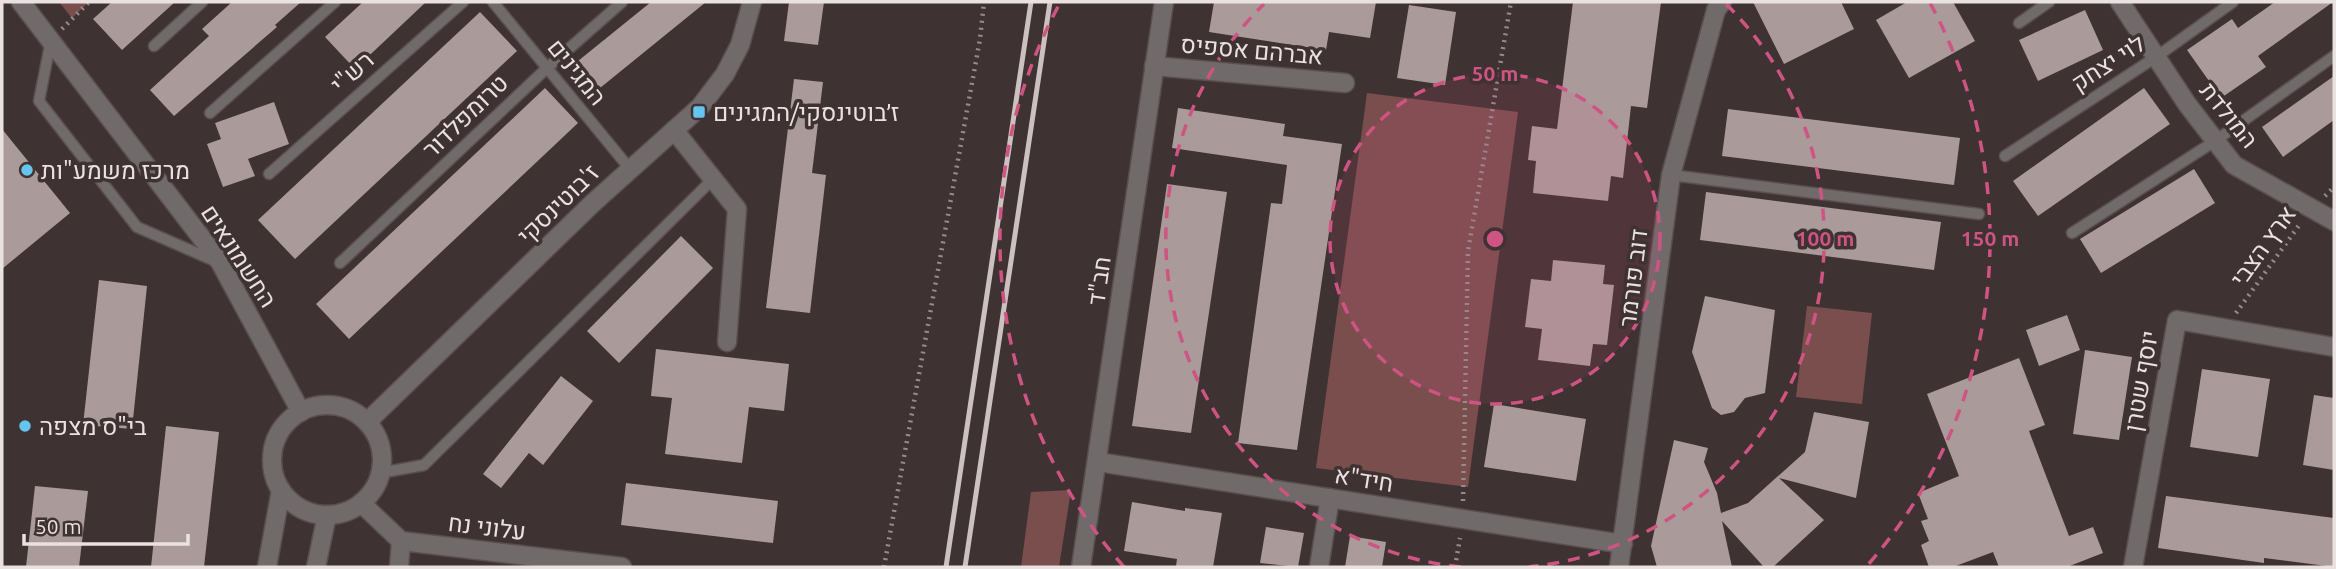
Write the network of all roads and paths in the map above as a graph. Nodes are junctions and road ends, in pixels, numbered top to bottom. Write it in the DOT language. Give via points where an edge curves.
graph roads {
  1 [pos="21,2"];
  2 [pos="89,2"];
  3 [pos="202,2"];
  4 [pos="335,2"];
  5 [pos="463,2"];
  6 [pos="493,2"];
  7 [pos="621,2"];
  8 [pos="752,2"];
  9 [pos="984,2"];
  10 [pos="1164,2"];
  11 [pos="1511,2"];
  12 [pos="1722,2"];
  13 [pos="2049,2"];
  14 [pos="2120,2"];
  15 [pos="2233,2"];
  16 [pos="2019,23"];
  17 [pos="51,39"];
  18 [pos="154,46"];
  19 [pos="2156,57"];
  20 [pos="2334,57"];
  21 [pos="1154,65"];
  22 [pos="547,68"];
  23 [pos="1345,83"];
  24 [pos="210,113"];
  25 [pos="674,130"];
  26 [pos="2215,141"];
  27 [pos="2005,156"];
  28 [pos="630,169"];
  29 [pos="269,174"];
  30 [pos="1671,175"];
  31 [pos="713,179"];
  32 [pos="2334,187"];
  33 [pos="2311,209"];
  34 [pos="1979,214"];
  35 [pos="2334,221"];
  36 [pos="2072,233"];
  37 [pos="220,262"];
  38 [pos="341,263"];
  39 [pos="2225,328"];
  40 [pos="727,342"];
  41 [pos="2334,347"];
  42 [pos="301,411"];
  43 [pos="367,422"];
  44 [pos="1098,462"];
  45 [pos="380,473"];
  46 [pos="281,490"];
  47 [pos="1330,498"];
  48 [pos="361,503"];
  49 [pos="327,515"];
  50 [pos="1463,519"];
  51 [pos="401,541"];
  52 [pos="1623,544"];
  53 [pos="267,567"];
  54 [pos="316,567"];
  55 [pos="399,567"];
  56 [pos="622,567"];
  57 [pos="884,567"];
  58 [pos="1081,567"];
  59 [pos="1319,567"];
  60 [pos="1455,567"];
  61 [pos="1619,567"];
  62 [pos="2133,567"];
  1 -- 17 [label="street, החשמונאים"];
  2 -- 17 [label="path"];
  3 -- 18 [label="lane"];
  4 -- 24 [label="lane"];
  5 -- 29 [label="lane, רש\"י"];
  6 -- 22 [label="lane, המגינים"];
  7 -- 22 [label="lane, טרומפלדור"];
  8 -- 25 [label="street, ז'בוטינסקי" via="740,45 725,74 700,107"];
  9 -- 57 [label="path"];
  10 -- 21 [label="street, חב\"ד"];
  11 -- 50 [label="path" via="1468,251"];
  12 -- 30 [label="street, דוב פורמר"];
  13 -- 16 [label="lane"];
  14 -- 19 [label="street, המולדת"];
  15 -- 19 [label="lane, לוי יצחק"];
  17 -- 37 [label="street, החשמונאים"];
  17 -- 37 [label="lane" via="39,102 137,227"];
  19 -- 26 [label="street, המולדת"];
  19 -- 27 [label="lane, לוי יצחק"];
  20 -- 26 [label="lane"];
  21 -- 23 [label="street, אברהם אספיס"];
  21 -- 44 [label="street, חב\"ד"];
  22 -- 28 [label="lane, המגינים"];
  22 -- 38 [label="lane, טרומפלדור"];
  25 -- 28 [label="street, ז'בוטינסקי"];
  25 -- 31 [label="street"];
  26 -- 33 [label="street, המולדת" via="2234,164"];
  26 -- 36 [label="lane"];
  28 -- 43 [label="street, ז'בוטינסקי"];
  30 -- 34 [label="lane"];
  30 -- 52 [label="street, דוב פורמר"];
  31 -- 40 [label="street" via="737,209"];
  31 -- 45 [label="lane" via="424,465"];
  32 -- 33 [label="path, ארץ הצבי"];
  33 -- 35 [label="street, המולדת"];
  33 -- 39 [label="path, ארץ הצבי"];
  37 -- 42 [label="street, החשמונאים"];
  39 -- 41 [label="street, יוסף שטרן"];
  39 -- 62 [label="street, יוסף שטרן" via="2177,320"];
  42 -- 43 [label="street" via="336,406"];
  42 -- 46 [label="street" via="276,438 273,474"];
  43 -- 45 [label="street" via="382,454"];
  44 -- 47 [label="street, חיד\"א"];
  44 -- 58 [label="street, חב\"ד"];
  45 -- 48 [label="street"];
  46 -- 49 [label="street" via="293,504"];
  46 -- 53 [label="street"];
  47 -- 50 [label="street, חיד\"א"];
  47 -- 59 [label="street"];
  48 -- 49 [label="street"];
  48 -- 51 [label="street"];
  49 -- 54 [label="street"];
  50 -- 52 [label="street, חיד\"א"];
  50 -- 60 [label="path"];
  51 -- 55 [label="street"];
  51 -- 56 [label="street, עלוני נח"];
  52 -- 61 [label="street, דוב פורמר"];
}
